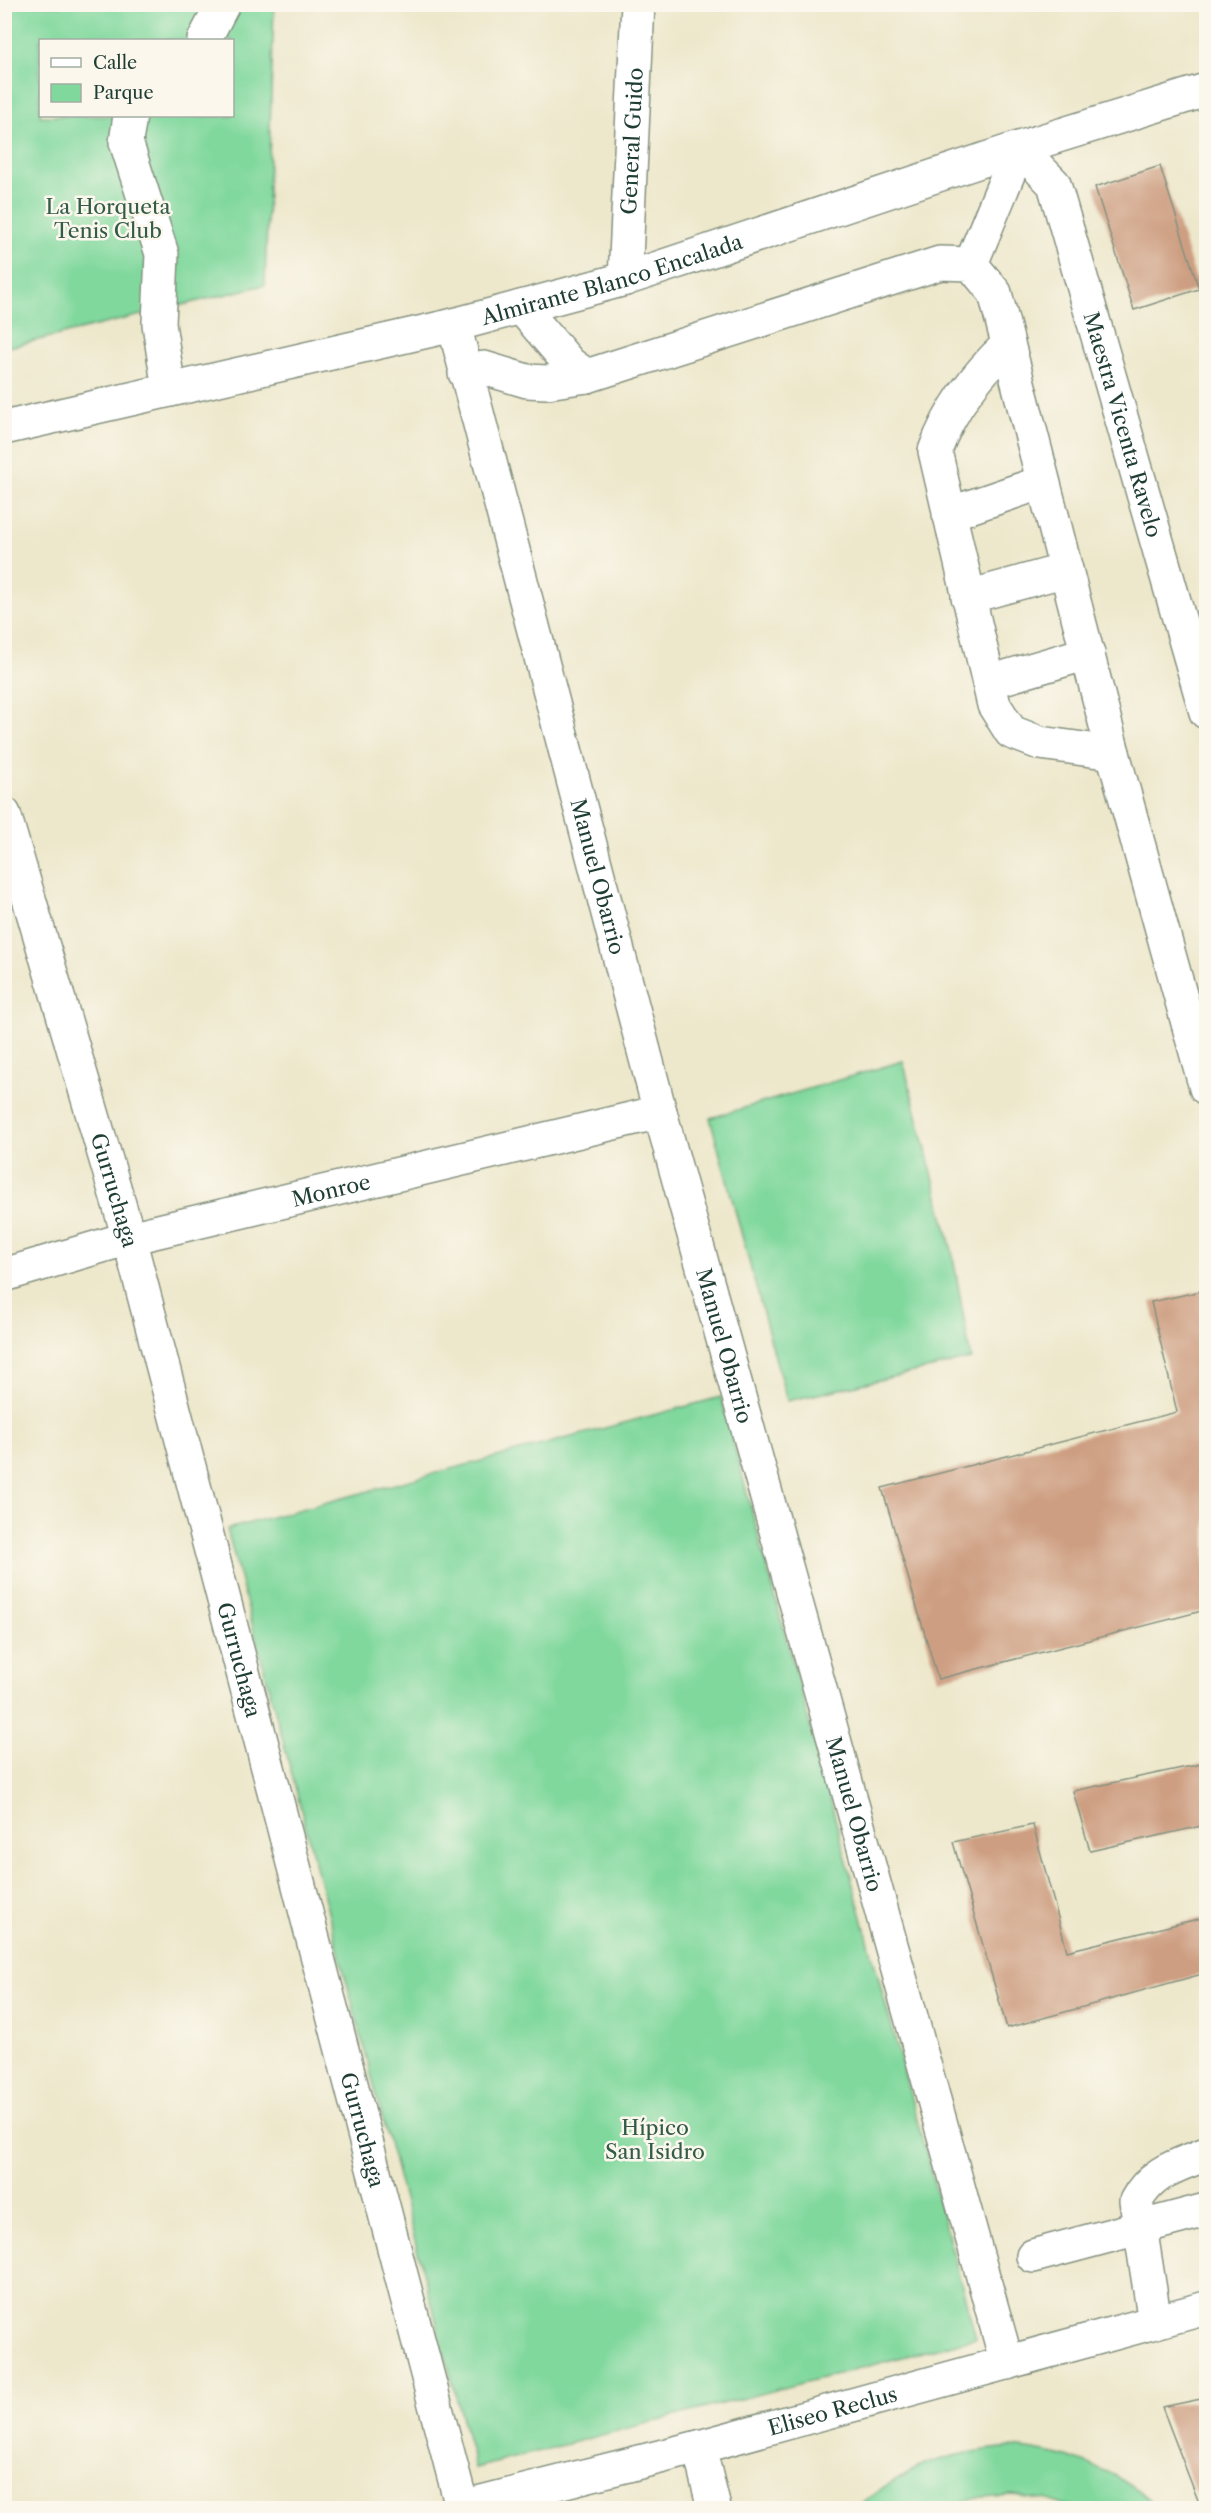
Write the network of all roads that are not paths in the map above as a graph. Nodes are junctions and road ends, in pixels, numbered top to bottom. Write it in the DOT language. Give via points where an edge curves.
graph roads {
  1 [pos="223,4"];
  2 [pos="638,4"];
  3 [pos="205,39"];
  4 [pos="1206,90"];
  5 [pos="130,117"];
  6 [pos="1019,148"];
  7 [pos="971,264"];
  8 [pos="625,279"];
  9 [pos="520,307"];
  10 [pos="454,325"];
  11 [pos="1008,345"];
  12 [pos="465,373"];
  13 [pos="587,376"];
  14 [pos="169,390"];
  15 [pos="4,428"];
  16 [pos="1043,482"];
  17 [pos="949,514"];
  18 [pos="1066,570"];
  19 [pos="968,597"];
  20 [pos="1088,653"];
  21 [pos="989,682"];
  22 [pos="1206,712"];
  23 [pos="1113,753"];
  24 [pos="4,814"];
  25 [pos="1206,1088"];
  26 [pos="660,1112"];
  27 [pos="129,1238"];
  28 [pos="4,1275"];
  29 [pos="1206,2154"];
  30 [pos="1206,2210"];
  31 [pos="1139,2228"];
  32 [pos="1033,2256"];
  33 [pos="1206,2308"];
  34 [pos="1155,2322"];
  35 [pos="1006,2363"];
  36 [pos="699,2447"];
  37 [pos="460,2508"];
  38 [pos="714,2508"];
  1 -- 3 [label="street"];
  2 -- 8 [label="street, General Guido"];
  4 -- 6 [label="street, Almirante Blanco Encalada"];
  5 -- 14 [label="street" via="126,142 162,254 159,324"];
  6 -- 7 [label="street"];
  6 -- 8 [label="street, Almirante Blanco Encalada"];
  6 -- 22 [label="street, Maestra Vicenta Ravelo" via="1054,184"];
  7 -- 11 [label="street" via="995,293"];
  7 -- 13 [label="street" via="940,263"];
  8 -- 9 [label="street, Almirante Blanco Encalada"];
  9 -- 10 [label="street, Almirante Blanco Encalada"];
  9 -- 13 [label="street" via="570,364"];
  10 -- 12 [label="street, Manuel Obarrio"];
  10 -- 14 [label="street, Almirante Blanco Encalada"];
  11 -- 16 [label="street"];
  11 -- 17 [label="street" via="984,367 941,433 936,451"];
  12 -- 13 [label="street" via="484,368 527,381 547,382"];
  12 -- 26 [label="street, Manuel Obarrio"];
  14 -- 15 [label="street, Almirante Blanco Encalada"];
  16 -- 17 [label="street"];
  16 -- 18 [label="street"];
  17 -- 19 [label="street"];
  18 -- 19 [label="street"];
  18 -- 20 [label="street"];
  19 -- 21 [label="street"];
  20 -- 21 [label="street"];
  20 -- 23 [label="street"];
  21 -- 23 [label="street" via="994,705 1011,732 1040,743"];
  23 -- 25 [label="street"];
  24 -- 27 [label="street, Gurruchaga"];
  26 -- 27 [label="street, Monroe"];
  26 -- 35 [label="street, Manuel Obarrio"];
  27 -- 28 [label="street, Monroe"];
  27 -- 37 [label="street, Gurruchaga"];
  29 -- 31 [label="street" via="1163,2172 1145,2185 1136,2201"];
  30 -- 31 [label="street"];
  31 -- 32 [label="street"];
  31 -- 34 [label="street"];
  33 -- 34 [label="street, Eliseo Reclus"];
  34 -- 35 [label="street, Eliseo Reclus"];
  35 -- 36 [label="street, Eliseo Reclus"];
  36 -- 37 [label="street, Eliseo Reclus"];
  36 -- 38 [label="street"];
}
